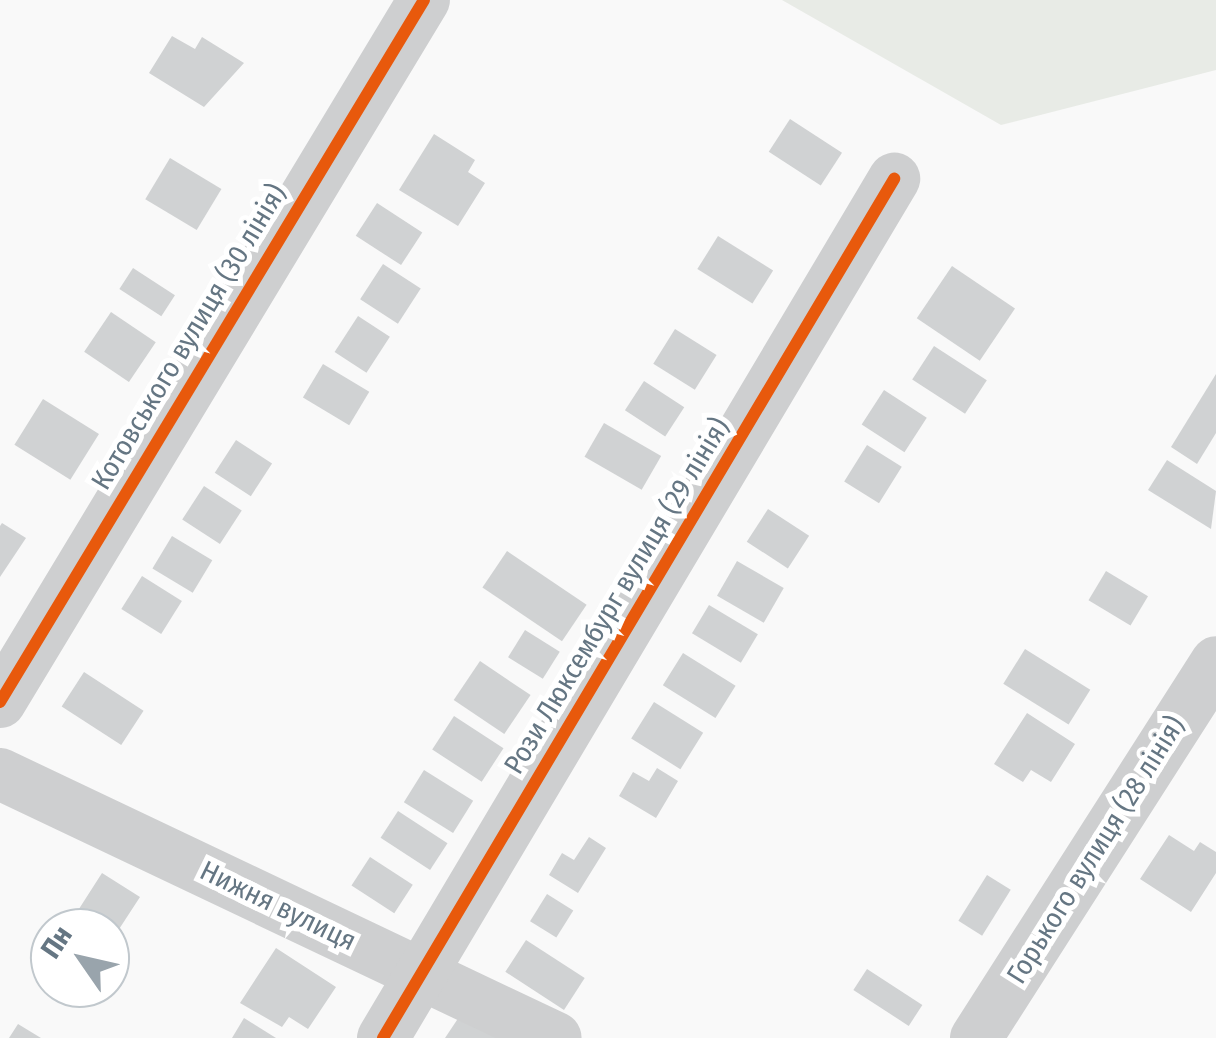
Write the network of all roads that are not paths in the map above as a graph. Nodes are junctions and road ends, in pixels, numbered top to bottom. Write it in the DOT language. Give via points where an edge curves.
graph roads {
  1 [pos="424,0"];
  2 [pos="894,180"];
  3 [pos="1216,662"];
  4 [pos="0,702"];
  5 [pos="0,774"];
  6 [pos="422,975"];
  7 [pos="383,1038"];
  8 [pos="556,1038"];
  9 [pos="976,1038"];
  1 -- 4 [label="street, Котовського вулиця (30 лiнiя)"];
  2 -- 6 [label="street, Рози Люксембург вулиця (29 лiнiя)"];
  3 -- 9 [label="street, Горького вулиця (28 лiнiя)"];
  5 -- 6 [label="street, Нижня вулиця"];
  6 -- 7 [label="street, Рози Люксембург вулиця (29 лiнiя)"];
  6 -- 8 [label="street, Нижня вулиця"];
}
